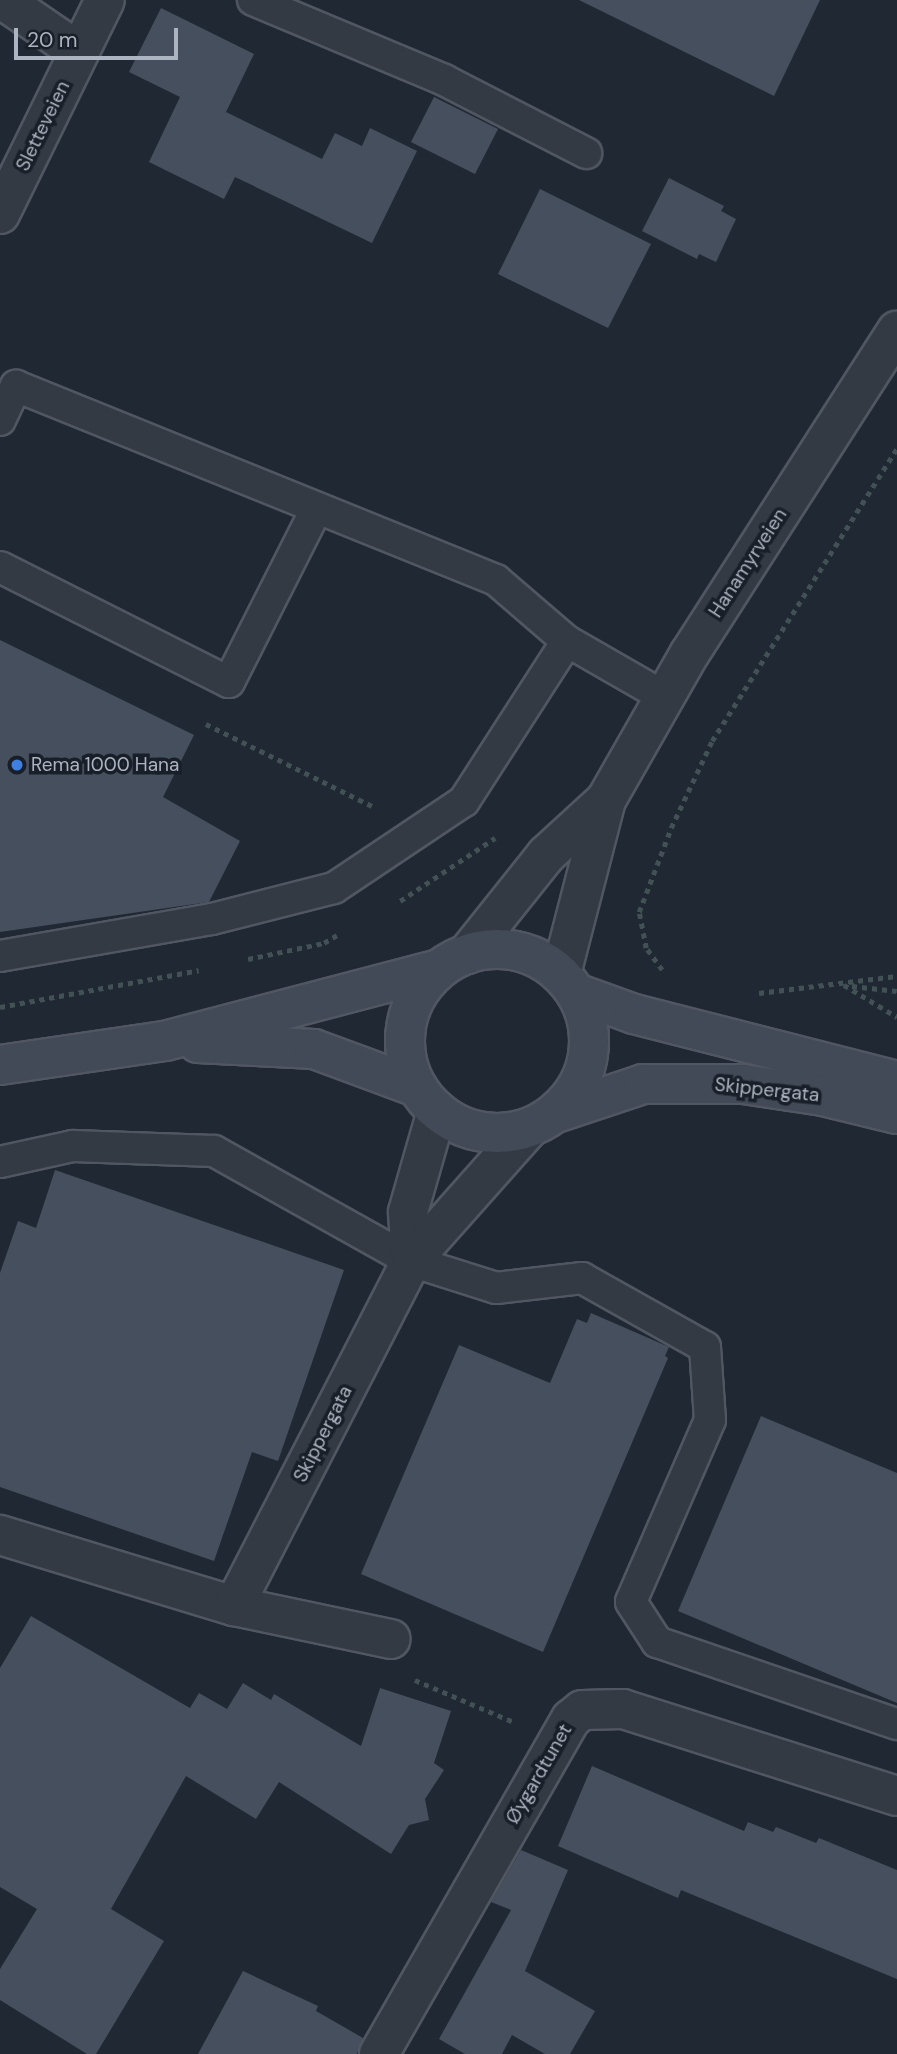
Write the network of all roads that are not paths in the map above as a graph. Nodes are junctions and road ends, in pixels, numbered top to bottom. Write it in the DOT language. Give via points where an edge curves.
graph roads {
  1 [pos="3,0"];
  2 [pos="105,0"];
  3 [pos="253,0"];
  4 [pos="79,52"];
  5 [pos="586,153"];
  6 [pos="0,214"];
  7 [pos="897,331"];
  8 [pos="0,420"];
  9 [pos="316,510"];
  10 [pos="0,567"];
  11 [pos="567,641"];
  12 [pos="666,698"];
  13 [pos="606,800"];
  14 [pos="0,956"];
  15 [pos="453,961"];
  16 [pos="568,983"];
  17 [pos="165,1041"];
  18 [pos="0,1065"];
  19 [pos="897,1081"];
  20 [pos="427,1099"];
  21 [pos="897,1114"];
  22 [pos="542,1121"];
  23 [pos="0,1162"];
  24 [pos="411,1261"];
  25 [pos="0,1535"];
  26 [pos="234,1606"];
  27 [pos="391,1639"];
  28 [pos="897,1724"];
  29 [pos="897,1796"];
  30 [pos="379,2054"];
  1 -- 4 [label="street"];
  2 -- 4 [label="street, Sletteveien"];
  3 -- 5 [label="lane" via="444,80"];
  4 -- 6 [label="street, Sletteveien"];
  7 -- 12 [label="street, Hanamyrveien"];
  8 -- 9 [label="lane" via="16,386"];
  9 -- 10 [label="lane" via="229,682"];
  9 -- 11 [label="lane" via="496,580"];
  11 -- 12 [label="lane"];
  11 -- 14 [label="lane" via="464,802 334,888 212,919"];
  12 -- 13 [label="street, Hanamyrveien"];
  13 -- 15 [label="street, Hanamyrveien" via="546,855"];
  13 -- 16 [label="street, Hanamyrveien"];
  15 -- 16 [label="main road, Skippergata" via="500,949 522,953"];
  15 -- 17 [label="main road, Skippergata"];
  15 -- 20 [label="main road" via="418,993 406,1024 406,1056"];
  16 -- 19 [label="main road, Skippergata" via="634,1014"];
  16 -- 22 [label="main road" via="589,1024 589,1057 577,1087"];
  17 -- 18 [label="main road, Skippergata"];
  17 -- 20 [label="main road, Skippergata" via="314,1049"];
  20 -- 22 [label="main road, Skippergata" via="464,1127 496,1134"];
  20 -- 24 [label="street" via="408,1212"];
  21 -- 22 [label="main road, Skippergata" via="823,1096 743,1084 643,1084"];
  22 -- 24 [label="street, Skippergata"];
  23 -- 24 [label="lane" via="74,1146 214,1152"];
  24 -- 26 [label="street, Skippergata"];
  24 -- 28 [label="lane" via="496,1288 582,1278 705,1347 710,1420 631,1602 657,1642"];
  25 -- 26 [label="street"];
  26 -- 27 [label="street"];
  29 -- 30 [label="street, Øygardtunet" via="623,1709 582,1710 559,1741"];
}
